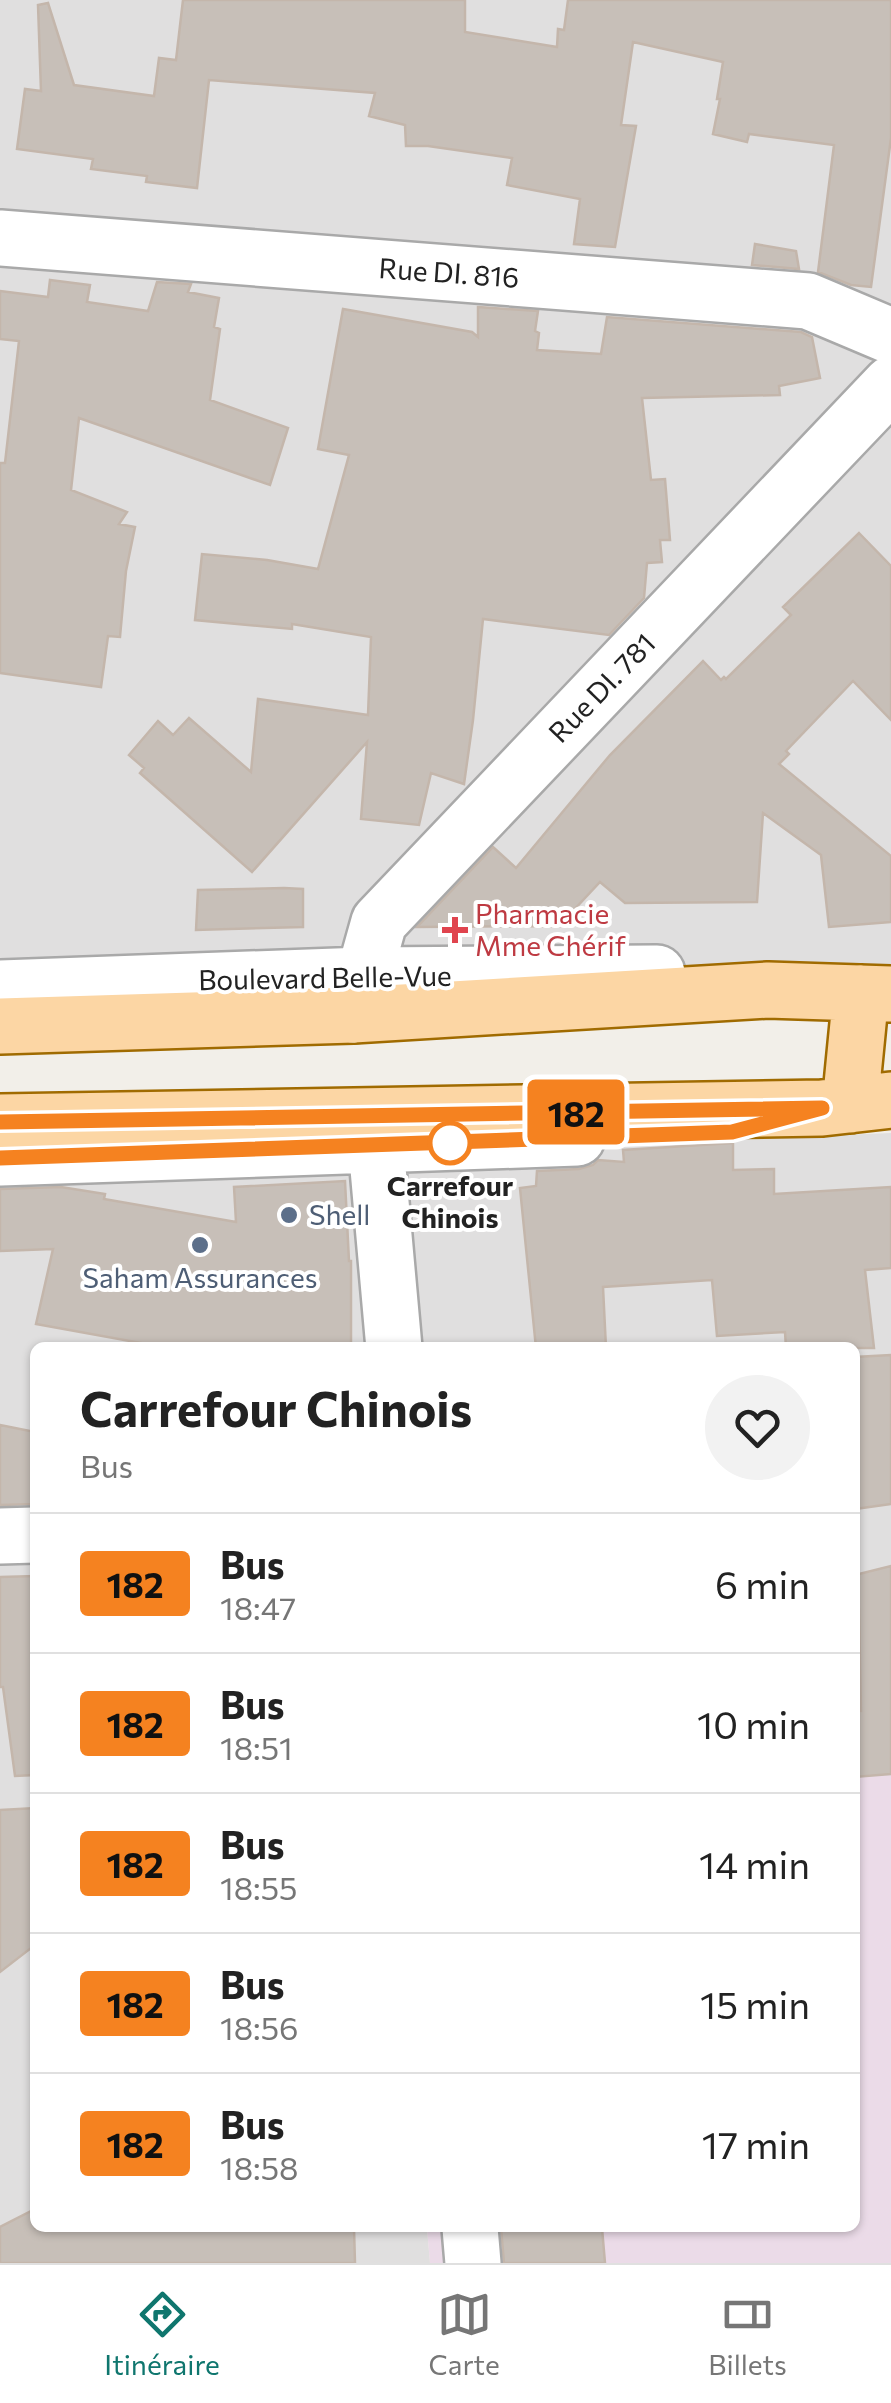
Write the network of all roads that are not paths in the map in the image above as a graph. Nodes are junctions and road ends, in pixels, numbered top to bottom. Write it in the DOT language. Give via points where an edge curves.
graph roads {
  1 [pos="0,238"];
  2 [pos="891,336"];
  3 [pos="891,384"];
  4 [pos="0,988"];
  5 [pos="876,993"];
  6 [pos="359,995"];
  7 [pos="0,1026"];
  8 [pos="854,1104"];
  9 [pos="0,1122"];
  10 [pos="376,1146"];
  11 [pos="0,1158"];
  12 [pos="393,1342"];
  13 [pos="30,1535"];
  14 [pos="0,1536"];
  15 [pos="470,2232"];
  16 [pos="473,2263"];
  1 -- 2 [label="street, Rue DI. 816" via="808,301"];
  3 -- 6 [label="street, Rue DI. 781" via="378,922"];
  4 -- 6 [label="street, Boulevard Belle-Vue"];
  5 -- 6 [label="main road, Boulevard Belle-Vue"];
  5 -- 8 [label="main road"];
  6 -- 7 [label="main road, Boulevard Belle-Vue"];
  8 -- 9 [label="main road"];
  8 -- 10 [label="street" via="732,1132"];
  10 -- 11 [label="street"];
  10 -- 12 [label="street"];
  13 -- 14 [label="street"];
  15 -- 16 [label="street"];
}
